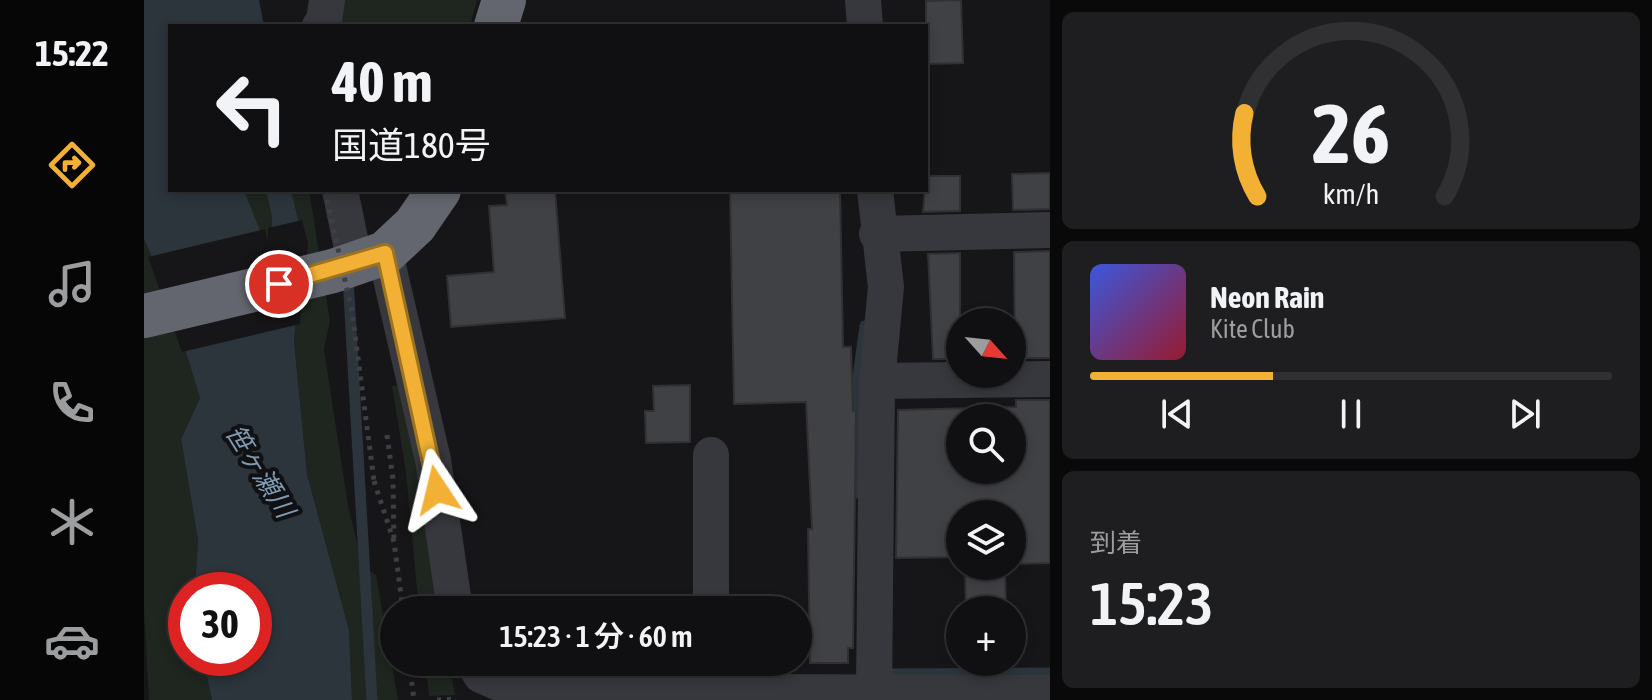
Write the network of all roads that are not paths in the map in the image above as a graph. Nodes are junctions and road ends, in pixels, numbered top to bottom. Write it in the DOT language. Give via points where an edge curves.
graph roads {
  1 [pos="327,0"];
  2 [pos="504,0"];
  3 [pos="863,0"];
  4 [pos="322,24"];
  5 [pos="497,24"];
  6 [pos="865,24"];
  7 [pos="340,192"];
  8 [pos="438,192"];
  9 [pos="875,192"];
  10 [pos="1050,230"];
  11 [pos="877,234"];
  12 [pos="358,262"];
  13 [pos="144,316"];
  14 [pos="1050,379"];
  15 [pos="877,381"];
  16 [pos="711,455"];
  17 [pos="453,596"];
  18 [pos="711,596"];
  19 [pos="483,676"];
  20 [pos="874,677"];
  21 [pos="711,678"];
  22 [pos="1050,693"];
  1 -- 4 [label="street"];
  2 -- 5 [label="highway"];
  3 -- 6 [label="street"];
  7 -- 12 [label="street"];
  8 -- 12 [label="highway" via="415,225"];
  9 -- 11 [label="street"];
  10 -- 11 [label="street"];
  11 -- 15 [label="street" via="886,287"];
  12 -- 13 [label="highway"];
  12 -- 17 [label="street" via="433,460"];
  14 -- 15 [label="street"];
  15 -- 20 [label="street"];
  16 -- 18 [label="street"];
  19 -- 21 [label="street" via="517,691"];
  20 -- 21 [label="street"];
  20 -- 22 [label="street"];
}
